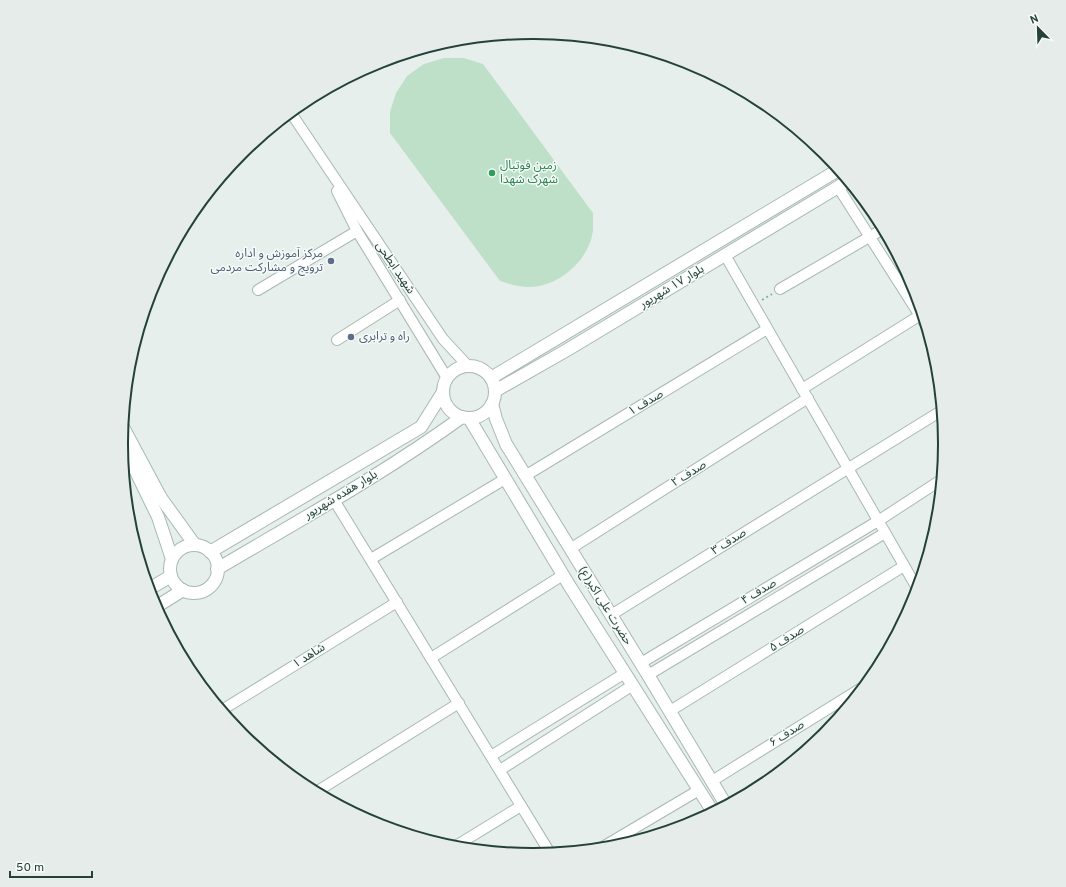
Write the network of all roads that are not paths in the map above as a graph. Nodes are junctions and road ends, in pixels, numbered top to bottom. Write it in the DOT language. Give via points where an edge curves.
graph roads {
  1 [pos="294,117"];
  2 [pos="327,167"];
  3 [pos="833,173"];
  4 [pos="843,184"];
  5 [pos="358,231"];
  6 [pos="878,232"];
  7 [pos="870,237"];
  8 [pos="725,255"];
  9 [pos="780,289"];
  10 [pos="258,290"];
  11 [pos="400,300"];
  12 [pos="911,301"];
  13 [pos="918,319"];
  14 [pos="768,329"];
  15 [pos="337,340"];
  16 [pos="468,366"];
  17 [pos="447,378"];
  18 [pos="491,378"];
  19 [pos="802,389"];
  20 [pos="495,391"];
  21 [pos="443,392"];
  22 [pos="808,398"];
  23 [pos="492,404"];
  24 [pos="937,414"];
  25 [pos="466,417"];
  26 [pos="128,437"];
  27 [pos="128,456"];
  28 [pos="848,468"];
  29 [pos="525,476"];
  30 [pos="505,479"];
  31 [pos="935,484"];
  32 [pos="536,495"];
  33 [pos="334,500"];
  34 [pos="521,504"];
  35 [pos="878,521"];
  36 [pos="885,533"];
  37 [pos="195,545"];
  38 [pos="570,549"];
  39 [pos="210,552"];
  40 [pos="172,559"];
  41 [pos="371,559"];
  42 [pos="904,566"];
  43 [pos="217,569"];
  44 [pos="563,574"];
  45 [pos="171,576"];
  46 [pos="913,582"];
  47 [pos="154,586"];
  48 [pos="183,590"];
  49 [pos="396,602"];
  50 [pos="162,604"];
  51 [pos="611,615"];
  52 [pos="431,658"];
  53 [pos="641,663"];
  54 [pos="625,673"];
  55 [pos="648,675"];
  56 [pos="633,685"];
  57 [pos="848,697"];
  58 [pos="459,703"];
  59 [pos="227,707"];
  60 [pos="670,711"];
  61 [pos="491,756"];
  62 [pos="500,770"];
  63 [pos="712,781"];
  64 [pos="322,788"];
  65 [pos="699,790"];
  66 [pos="723,800"];
  67 [pos="521,806"];
  68 [pos="710,807"];
  69 [pos="616,839"];
  70 [pos="463,842"];
  71 [pos="547,847"];
  1 -- 2 [label="street, شهید ابطحی"];
  2 -- 5 [label="street, شهید ابطحی"];
  2 -- 16 [label="street, شهید ابطحی" via="443,339"];
  3 -- 18 [label="street, بلوار ۱۷ شهریور"];
  4 -- 7 [label="street"];
  4 -- 8 [label="street, بلوار ۱۷ شهریور"];
  5 -- 10 [label="street"];
  5 -- 11 [label="street, شهید ابطحی"];
  6 -- 7 [label="street"];
  7 -- 9 [label="street"];
  7 -- 12 [label="street"];
  8 -- 14 [label="street"];
  8 -- 20 [label="street, بلوار ۱۷ شهریور"];
  11 -- 15 [label="street"];
  11 -- 17 [label="street, شهید ابطحی"];
  13 -- 19 [label="street"];
  14 -- 19 [label="street"];
  14 -- 29 [label="street, صدف ۱"];
  16 -- 17 [label="street" via="455,369"];
  16 -- 18 [label="street" via="481,369"];
  17 -- 21 [label="street"];
  18 -- 20 [label="street"];
  19 -- 22 [label="street"];
  20 -- 23 [label="street"];
  21 -- 25 [label="street" via="445,403 452,412"];
  21 -- 39 [label="street, بلوار هفده شهریور" via="421,427"];
  22 -- 28 [label="street"];
  22 -- 38 [label="street, صدف ۲"];
  23 -- 25 [label="street" via="482,414"];
  23 -- 29 [label="street, حضرت علی اکبر(ع)" via="506,444"];
  24 -- 28 [label="street, صدف ۳"];
  25 -- 30 [label="street, حضرت علی اکبر(ع)"];
  25 -- 33 [label="street, بلوار هفده شهریور"];
  26 -- 37 [label="street" via="161,498"];
  27 -- 40 [label="street" via="158,516"];
  28 -- 35 [label="street"];
  28 -- 51 [label="street, صدف ۳"];
  29 -- 32 [label="street, حضرت علی اکبر(ع)"];
  30 -- 34 [label="street, حضرت علی اکبر(ع)"];
  30 -- 41 [label="street"];
  31 -- 35 [label="street, صدف ۴"];
  32 -- 34 [label="street"];
  32 -- 38 [label="street, حضرت علی اکبر(ع)"];
  33 -- 41 [label="street"];
  33 -- 43 [label="street, بلوار هفده شهریور"];
  34 -- 44 [label="street, حضرت علی اکبر(ع)"];
  35 -- 36 [label="street"];
  35 -- 53 [label="street, صدف ۴"];
  36 -- 42 [label="street"];
  36 -- 55 [label="street, صدف ۴"];
  37 -- 39 [label="street"];
  37 -- 40 [label="street" via="180,550"];
  38 -- 51 [label="street, حضرت علی اکبر(ع)"];
  39 -- 43 [label="street" via="216,561"];
  40 -- 45 [label="street"];
  41 -- 49 [label="street"];
  42 -- 46 [label="street"];
  42 -- 60 [label="street, صدف ۵"];
  43 -- 48 [label="street" via="213,582 206,589 193,593"];
  44 -- 52 [label="street"];
  44 -- 54 [label="street, حضرت علی اکبر(ع)"];
  45 -- 47 [label="street"];
  45 -- 48 [label="street" via="174,583"];
  48 -- 50 [label="street"];
  49 -- 52 [label="street"];
  49 -- 59 [label="street, شاهد ۱"];
  51 -- 53 [label="street, حضرت علی اکبر(ع)"];
  52 -- 58 [label="street"];
  53 -- 54 [label="street"];
  53 -- 55 [label="street, حضرت علی اکبر(ع)"];
  54 -- 56 [label="street, حضرت علی اکبر(ع)"];
  54 -- 61 [label="street"];
  55 -- 56 [label="street"];
  55 -- 60 [label="street, حضرت علی اکبر(ع)"];
  56 -- 62 [label="street"];
  56 -- 65 [label="street, حضرت علی اکبر(ع)"];
  57 -- 63 [label="street, صدف ۶"];
  58 -- 61 [label="street"];
  58 -- 64 [label="street"];
  60 -- 63 [label="street, حضرت علی اکبر(ع)"];
  61 -- 62 [label="street"];
  62 -- 67 [label="street"];
  63 -- 66 [label="street, حضرت علی اکبر(ع)"];
  65 -- 68 [label="street, حضرت علی اکبر(ع)"];
  65 -- 69 [label="street"];
  67 -- 70 [label="street"];
  67 -- 71 [label="street"];
}
